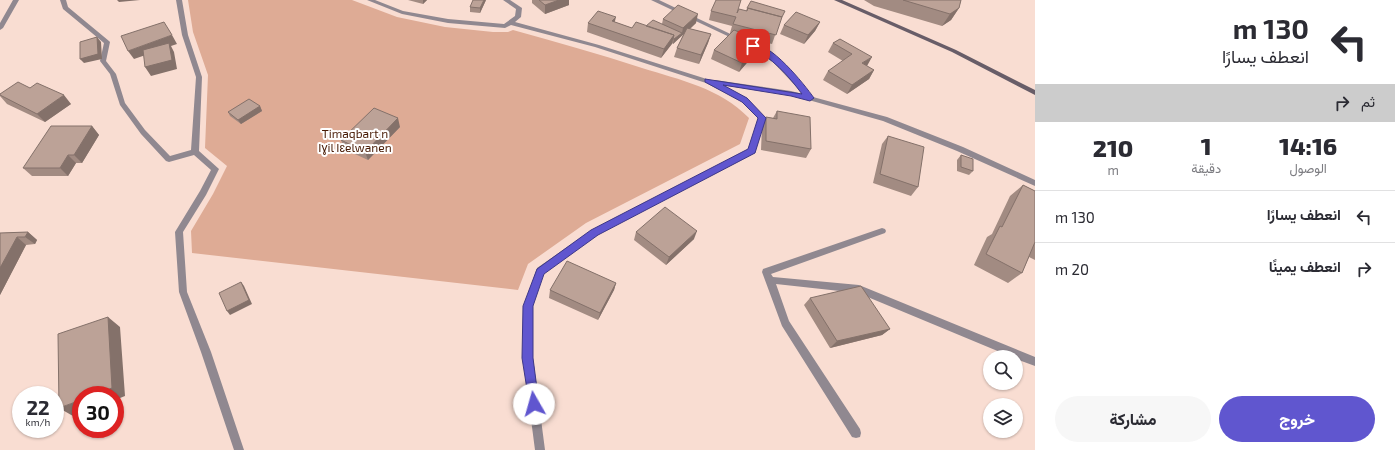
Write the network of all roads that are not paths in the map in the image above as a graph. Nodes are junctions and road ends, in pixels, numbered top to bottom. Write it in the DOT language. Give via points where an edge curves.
graph roads {
  1 [pos="16,0"];
  2 [pos="63,0"];
  3 [pos="179,0"];
  4 [pos="370,0"];
  5 [pos="506,0"];
  6 [pos="654,0"];
  7 [pos="837,0"];
  8 [pos="512,23"];
  9 [pos="0,28"];
  10 [pos="708,81"];
  11 [pos="1035,93"];
  12 [pos="810,98"];
  13 [pos="195,152"];
  14 [pos="1035,183"];
  15 [pos="882,231"];
  16 [pos="770,280"];
  17 [pos="1035,362"];
  18 [pos="856,432"];
  19 [pos="239,450"];
  20 [pos="540,450"];
  1 -- 9 [label="street"];
  2 -- 13 [label="street" via="65,8 106,42 103,61 113,74 122,103 143,132 169,159"];
  3 -- 13 [label="street" via="185,34 199,77"];
  4 -- 8 [label="street" via="402,12 448,21 494,26"];
  5 -- 8 [label="street" via="519,8 518,17"];
  6 -- 12 [label="street" via="767,52"];
  7 -- 11 [label="street" via="954,51"];
  8 -- 10 [label="street" via="597,46"];
  10 -- 12 [label="street"];
  10 -- 20 [label="street" via="745,100 762,118 752,151 595,232 540,272 528,306 528,358"];
  12 -- 14 [label="street" via="885,119"];
  13 -- 19 [label="street" via="215,169 179,232 183,292"];
  15 -- 16 [label="street" via="766,272"];
  16 -- 17 [label="street" via="859,289"];
  16 -- 18 [label="street" via="785,324"];
}
